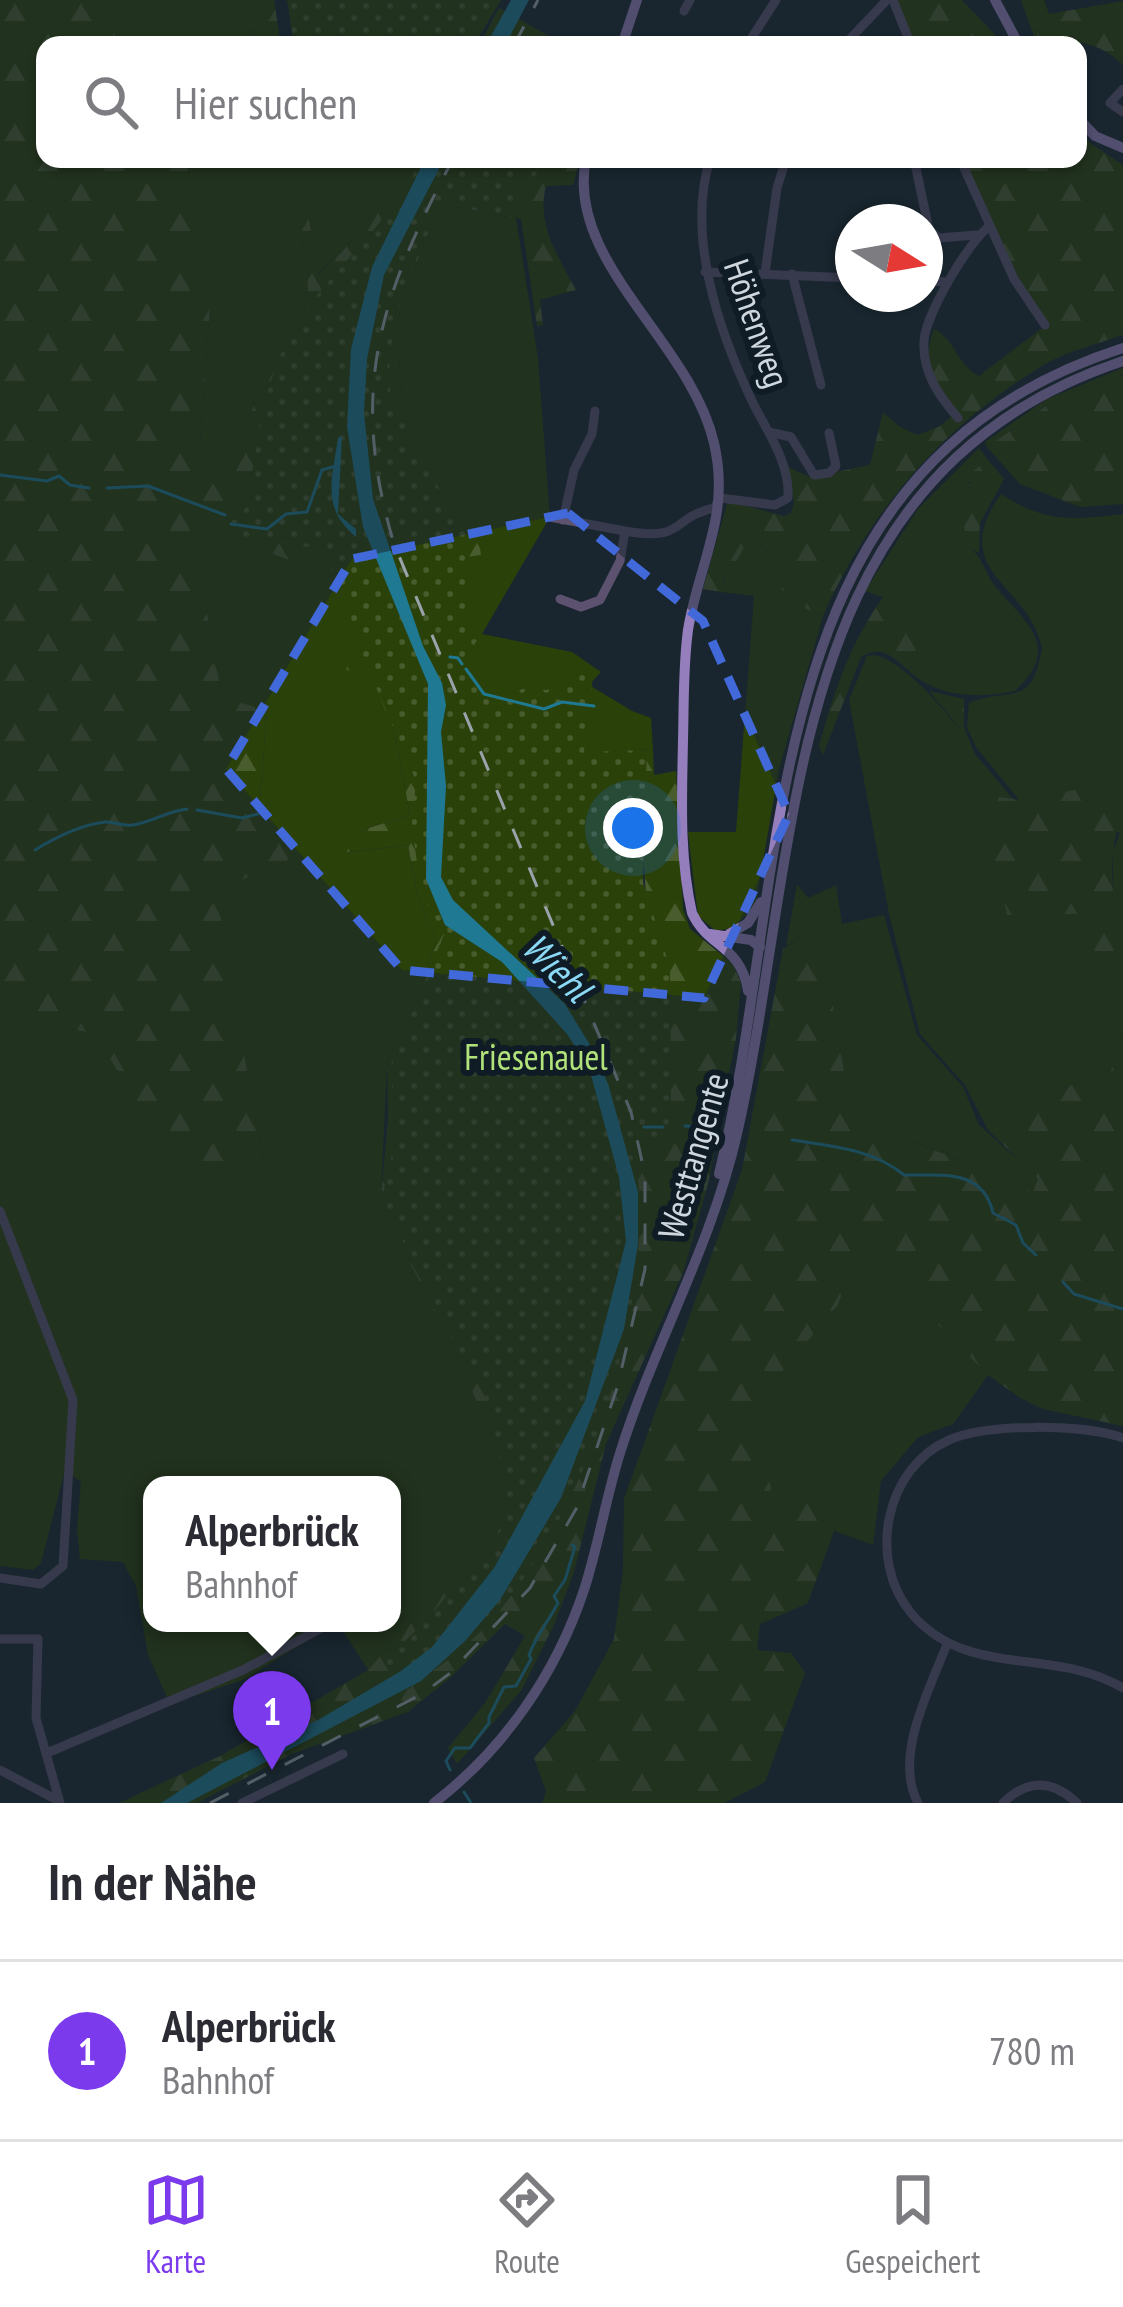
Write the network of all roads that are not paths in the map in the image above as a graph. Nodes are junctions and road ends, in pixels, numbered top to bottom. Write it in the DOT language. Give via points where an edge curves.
graph roads {
  1 [pos="637,0"];
  2 [pos="690,0"];
  3 [pos="776,0"];
  4 [pos="890,0"];
  5 [pos="995,0"];
  6 [pos="684,11"];
  7 [pos="625,36"];
  8 [pos="753,36"];
  9 [pos="853,36"];
  10 [pos="907,36"];
  11 [pos="1014,36"];
  12 [pos="1123,89"];
  13 [pos="1123,112"];
  14 [pos="1087,128"];
  15 [pos="1123,148"];
  16 [pos="585,168"];
  17 [pos="707,168"];
  18 [pos="783,168"];
  19 [pos="916,168"];
  20 [pos="965,168"];
  21 [pos="990,226"];
  22 [pos="976,235"];
  23 [pos="705,272"];
  24 [pos="765,273"];
  25 [pos="792,274"];
  26 [pos="835,277"];
  27 [pos="943,282"];
  28 [pos="947,282"];
  29 [pos="1045,326"];
  30 [pos="1123,348"];
  31 [pos="1123,361"];
  32 [pos="821,385"];
  33 [pos="595,411"];
  34 [pos="958,418"];
  35 [pos="769,431"];
  36 [pos="829,434"];
  37 [pos="720,498"];
  38 [pos="550,518"];
  39 [pos="563,520"];
  40 [pos="625,531"];
  41 [pos="560,599"];
  42 [pos="767,888"];
  43 [pos="772,933"];
  44 [pos="722,939"];
  45 [pos="759,945"];
  46 [pos="767,966"];
  47 [pos="750,1010"];
  48 [pos="0,1211"];
  49 [pos="694,1264"];
  50 [pos="1123,1438"];
  51 [pos="0,1578"];
  52 [pos="314,1632"];
  53 [pos="0,1639"];
  54 [pos="947,1644"];
  55 [pos="1123,1688"];
  56 [pos="47,1753"];
  57 [pos="343,1754"];
  58 [pos="0,1770"];
  59 [pos="59,1802"];
  60 [pos="242,1803"];
  61 [pos="434,1803"];
  62 [pos="918,1803"];
  63 [pos="1003,1803"];
  64 [pos="1077,1803"];
  1 -- 7 [label="main road"];
  2 -- 6 [label="street"];
  3 -- 8 [label="street"];
  4 -- 9 [label="street"];
  4 -- 10 [label="street"];
  5 -- 11 [label="main road"];
  12 -- 13 [label="street" via="1110,103"];
  14 -- 15 [label="main road"];
  16 -- 37 [label="main road" via="588,226 698,398"];
  17 -- 23 [label="street, Höhenweg" via="700,190"];
  18 -- 24 [label="street"];
  19 -- 22 [label="street" via="928,230 939,238"];
  20 -- 21 [label="street"];
  21 -- 22 [label="street"];
  21 -- 29 [label="street"];
  22 -- 28 [label="street"];
  23 -- 24 [label="street"];
  23 -- 35 [label="street, Höhenweg"];
  24 -- 25 [label="street"];
  25 -- 26 [label="street"];
  25 -- 32 [label="street"];
  27 -- 28 [label="street"];
  28 -- 34 [label="street" via="924,340 927,373"];
  30 -- 42 [label="main road, Westtangente" via="1049,379 988,417 886,520 845,589 813,668"];
  31 -- 43 [label="main road, Westtangente" via="1042,396 982,437 917,502 877,560 815,704"];
  33 -- 39 [label="street"];
  35 -- 36 [label="street, Höhenweg" via="791,437 814,475 836,466"];
  35 -- 37 [label="street, Höhenweg" via="788,498 776,505"];
  37 -- 40 [label="street" via="671,534"];
  37 -- 44 [label="main road" via="689,628 682,811 689,900 696,921"];
  38 -- 39 [label="street"];
  39 -- 40 [label="street"];
  40 -- 41 [label="street" via="600,600 581,608"];
  42 -- 44 [label="main road" via="748,923"];
  42 -- 45 [label="main road, Westtangente"];
  43 -- 45 [label="main road"];
  43 -- 46 [label="main road, Westtangente"];
  44 -- 45 [label="main road"];
  44 -- 47 [label="main road" via="742,966"];
  45 -- 46 [label="main road"];
  45 -- 47 [label="main road, Westtangente"];
  46 -- 49 [label="main road, Westtangente" via="731,1160"];
  47 -- 49 [label="main road, Westtangente" via="729,1135"];
  48 -- 51 [label="street" via="66,1381 73,1420 63,1566 40,1584"];
  49 -- 61 [label="main road" via="628,1429 584,1590 556,1657 500,1740"];
  50 -- 54 [label="street" via="1073,1429 987,1432 950,1439 921,1458 889,1514 887,1551 909,1611"];
  52 -- 56 [label="street"];
  53 -- 56 [label="street" via="38,1639 36,1718"];
  54 -- 55 [label="street" via="989,1658 1083,1669"];
  54 -- 62 [label="street" via="915,1736 910,1768"];
  56 -- 59 [label="street"];
  57 -- 60 [label="street"];
  58 -- 59 [label="street"];
  63 -- 64 [label="street" via="1032,1783"];
}
